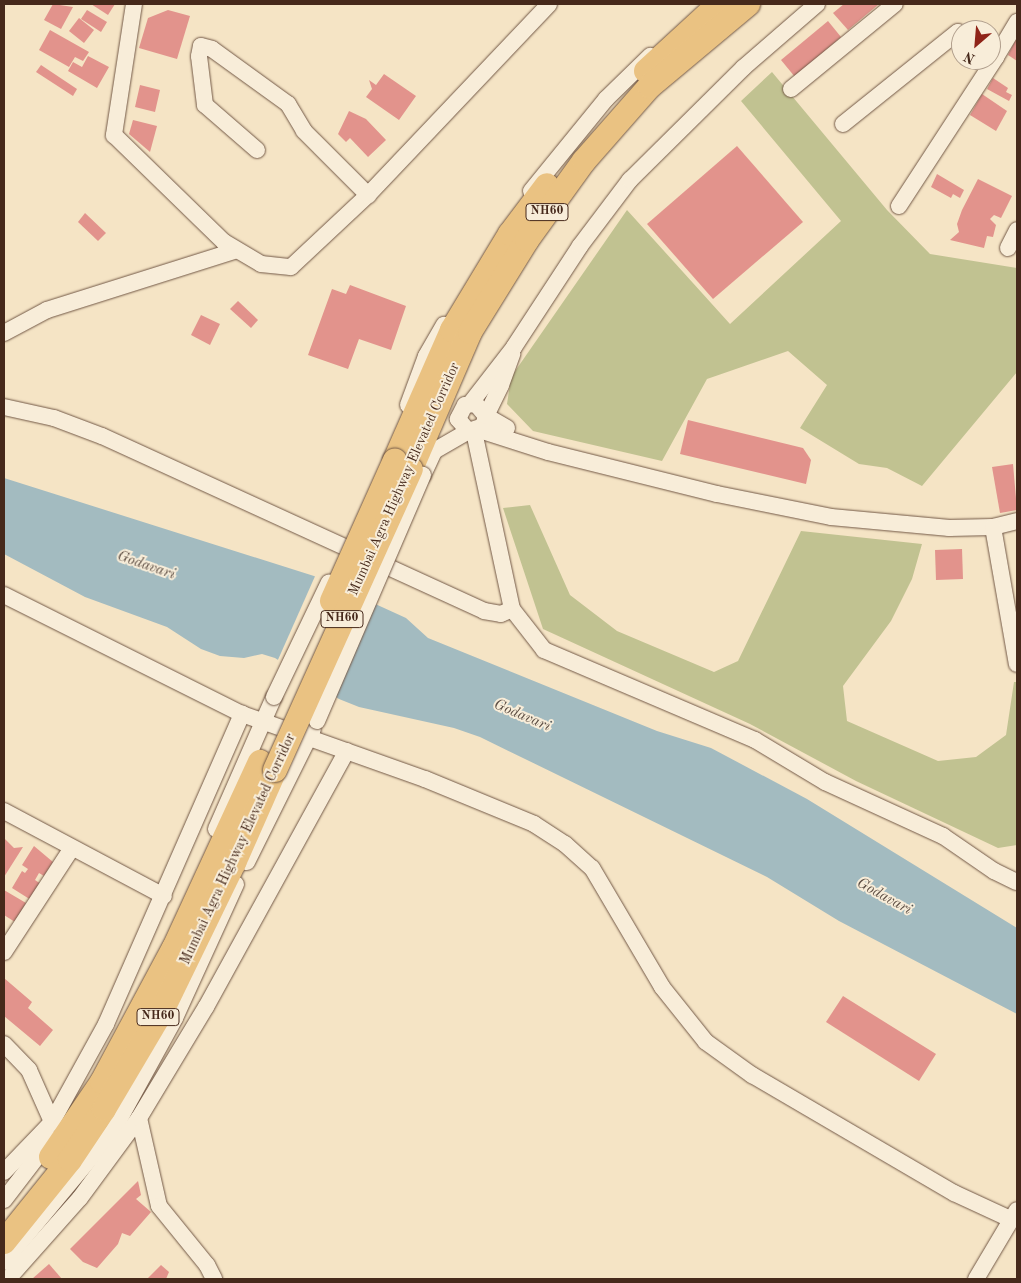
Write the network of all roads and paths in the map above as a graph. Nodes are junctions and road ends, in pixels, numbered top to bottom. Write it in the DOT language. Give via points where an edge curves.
graph roads {
  1 [pos="134,4"];
  2 [pos="550,4"];
  3 [pos="702,4"];
  4 [pos="719,4"];
  5 [pos="748,4"];
  6 [pos="817,4"];
  7 [pos="894,4"];
  8 [pos="1017,22"];
  9 [pos="951,38"];
  10 [pos="1001,46"];
  11 [pos="985,70"];
  12 [pos="791,88"];
  13 [pos="843,124"];
  14 [pos="257,150"];
  15 [pos="368,195"];
  16 [pos="898,206"];
  17 [pos="1017,230"];
  18 [pos="1008,248"];
  19 [pos="237,250"];
  20 [pos="4,333"];
  21 [pos="514,347"];
  22 [pos="502,385"];
  23 [pos="470,404"];
  24 [pos="4,407"];
  25 [pos="476,427"];
  26 [pos="507,428"];
  27 [pos="524,445"];
  28 [pos="1017,521"];
  29 [pos="993,527"];
  30 [pos="4,595"];
  31 [pos="512,609"];
  32 [pos="1017,664"];
  33 [pos="242,714"];
  34 [pos="265,721"];
  35 [pos="309,738"];
  36 [pos="347,751"];
  37 [pos="4,811"];
  38 [pos="72,848"];
  39 [pos="1017,882"];
  40 [pos="164,896"];
  41 [pos="4,952"];
  42 [pos="4,1044"];
  43 [pos="139,1118"];
  44 [pos="52,1122"];
  45 [pos="4,1172"];
  46 [pos="4,1200"];
  47 [pos="1013,1214"];
  48 [pos="4,1221"];
  49 [pos="4,1242"];
  50 [pos="4,1262"];
  51 [pos="8,1279"];
  52 [pos="214,1279"];
  53 [pos="976,1279"];
  1 -- 19 [label="street" via="114,135 224,242"];
  2 -- 15 [label="street"];
  3 -- 34 [label="street, bridge" via="606,99 549,166 493,245 426,356 390,454"];
  4 -- 48 [label="highway, Mumbai Agra Highway Elevated Corridor / NH60, bridge" via="615,102 566,158 510,234 452,330 174,948 102,1082"];
  5 -- 49 [label="highway, Mumbai Agra Highway Elevated Corridor / NH60, bridge" via="650,86 584,161 527,240 470,332 412,469 188,961 104,1109"];
  6 -- 21 [label="street" via="743,68 630,180 580,246"];
  7 -- 12 [label="street"];
  8 -- 10 [label="street"];
  9 -- 13 [label="street"];
  11 -- 16 [label="street"];
  14 -- 15 [label="street" via="205,104 199,56 201,46 212,49 288,104 304,131"];
  15 -- 19 [label="street" via="291,267 261,264"];
  17 -- 18 [label="street"];
  19 -- 20 [label="street" via="160,277 47,310"];
  21 -- 22 [label="street"];
  21 -- 23 [label="street"];
  22 -- 25 [label="street"];
  22 -- 26 [label="street" via="500,406"];
  23 -- 25 [label="street" via="480,407"];
  23 -- 25 [label="street" via="461,409 458,419"];
  24 -- 31 [label="street" via="54,418 102,436 484,611 501,614"];
  25 -- 26 [label="street"];
  25 -- 27 [label="street"];
  25 -- 31 [label="street"];
  25 -- 35 [label="street, bridge" via="434,451"];
  26 -- 27 [label="street"];
  27 -- 29 [label="street" via="717,494 831,517 949,528"];
  28 -- 29 [label="street"];
  29 -- 32 [label="street"];
  30 -- 33 [label="street"];
  31 -- 39 [label="street" via="544,650 755,740 826,782 943,836 994,871"];
  33 -- 34 [label="street"];
  33 -- 40 [label="street"];
  34 -- 35 [label="street"];
  34 -- 46 [label="street" via="138,998 97,1075"];
  35 -- 36 [label="street"];
  35 -- 50 [label="street" via="248,859 175,1018 113,1131"];
  36 -- 43 [label="street" via="206,1007"];
  36 -- 47 [label="street" via="534,824 565,844 592,868 662,987 706,1042 752,1075 954,1193"];
  37 -- 38 [label="street"];
  38 -- 40 [label="street"];
  38 -- 41 [label="street"];
  40 -- 44 [label="street" via="106,1024"];
  42 -- 44 [label="street" via="29,1070"];
  43 -- 51 [label="street" via="80,1198"];
  43 -- 52 [label="street" via="159,1206 207,1265"];
  44 -- 45 [label="street"];
  47 -- 53 [label="street"];
}
